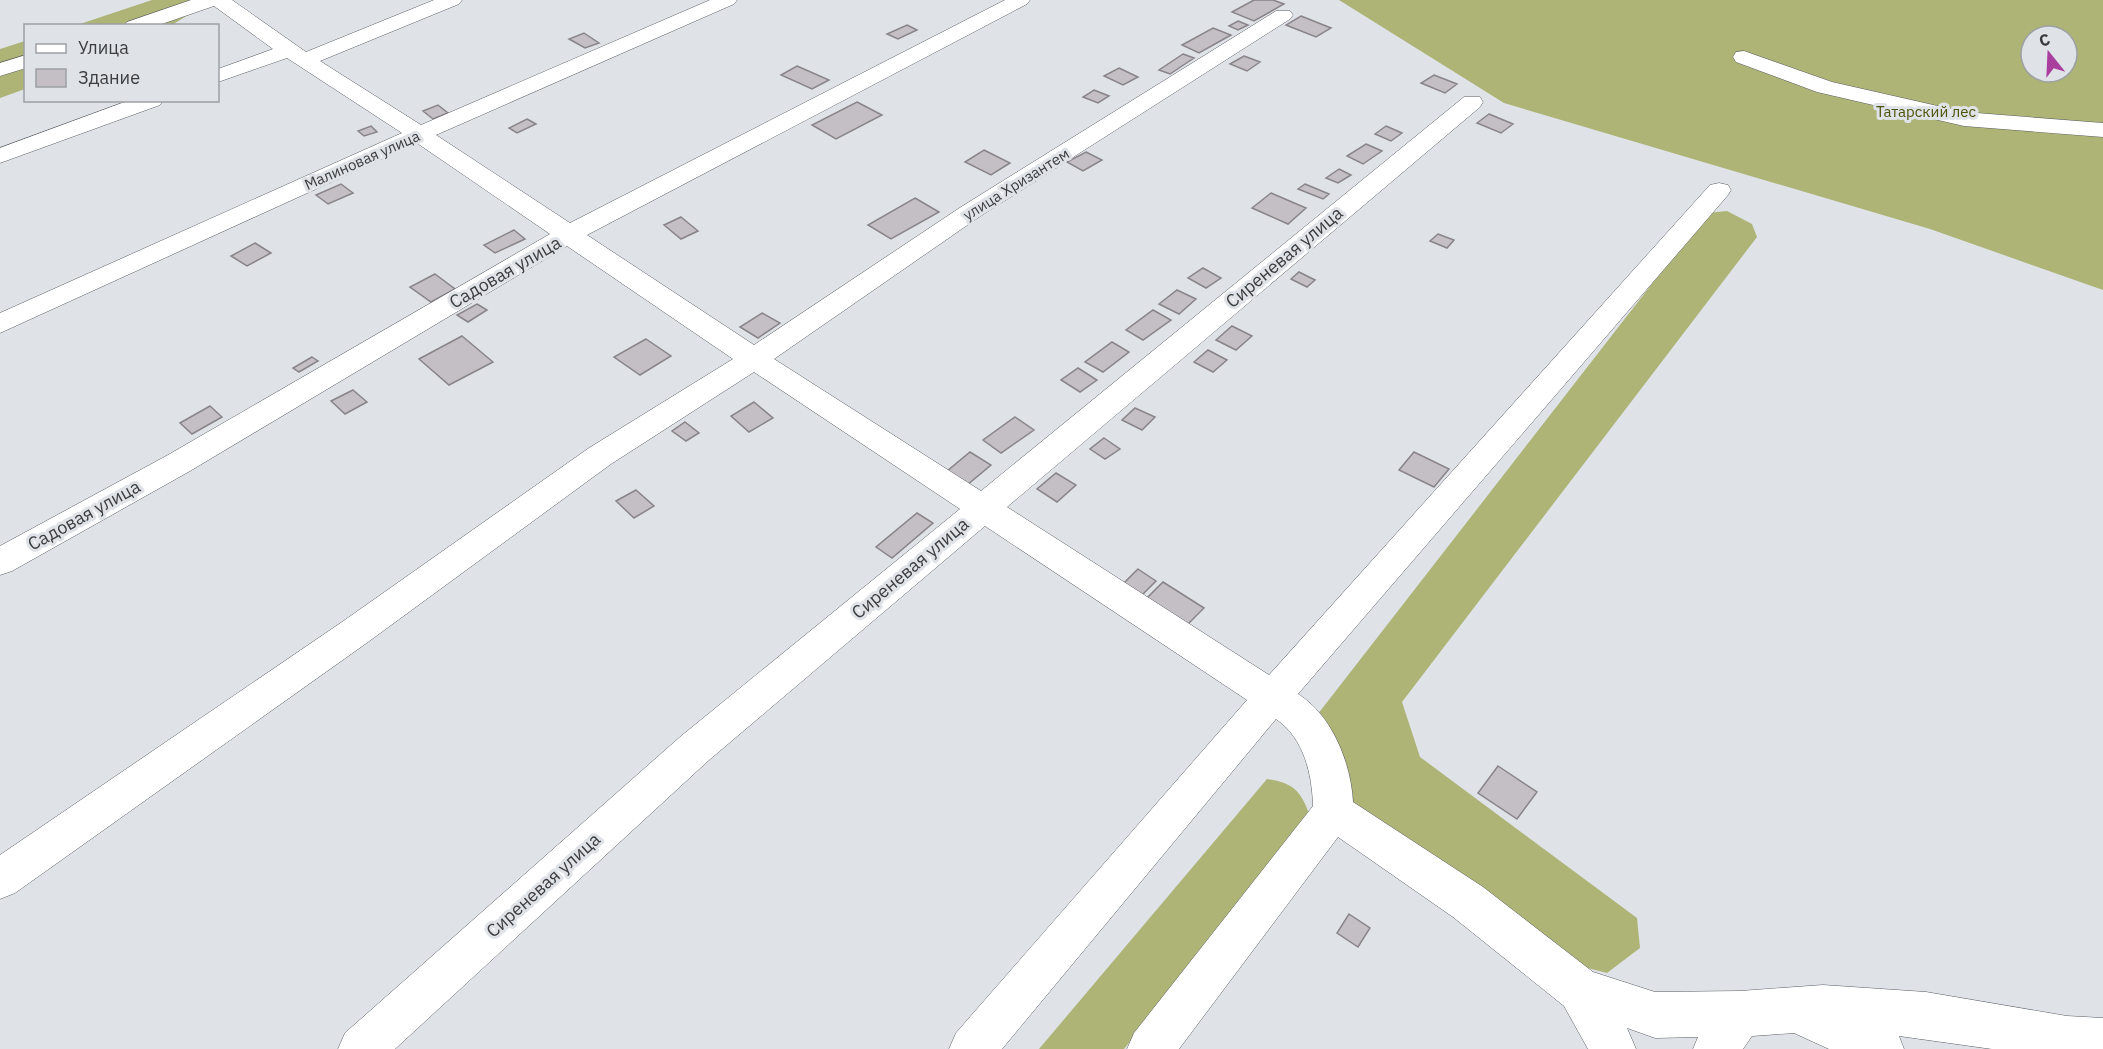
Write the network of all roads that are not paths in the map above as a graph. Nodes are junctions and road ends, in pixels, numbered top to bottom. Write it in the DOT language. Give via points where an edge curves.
graph roads {
  1 [pos="211,0"];
  2 [pos="219,0"];
  3 [pos="452,0"];
  4 [pos="727,0"];
  5 [pos="1020,0"];
  6 [pos="1283,15"];
  7 [pos="140,24"];
  8 [pos="296,55"];
  9 [pos="1744,57"];
  10 [pos="24,62"];
  11 [pos="0,69"];
  12 [pos="219,76"];
  13 [pos="147,102"];
  14 [pos="1472,102"];
  15 [pos="2103,130"];
  16 [pos="419,134"];
  17 [pos="0,156"];
  18 [pos="1719,190"];
  19 [pos="567,235"];
  20 [pos="0,324"];
  21 [pos="754,360"];
  22 [pos="980,509"];
  23 [pos="0,562"];
  24 [pos="1273,696"];
  25 [pos="1333,811"];
  26 [pos="0,879"];
  27 [pos="1580,990"];
  28 [pos="1797,1011"];
  29 [pos="1728,1032"];
  30 [pos="2103,1041"];
  31 [pos="361,1049"];
  32 [pos="972,1049"];
  33 [pos="1150,1049"];
  34 [pos="1613,1049"];
  35 [pos="1881,1049"];
  1 -- 7 [label="street"];
  2 -- 8 [label="street"];
  3 -- 8 [label="street"];
  4 -- 16 [label="street, Малиновая улица"];
  5 -- 19 [label="street, Садовая улица"];
  6 -- 21 [label="street, улица Хризантем" via="970,212"];
  8 -- 12 [label="street"];
  8 -- 16 [label="street"];
  9 -- 15 [label="street" via="1825,87 1964,119"];
  10 -- 11 [label="street"];
  13 -- 17 [label="street"];
  14 -- 22 [label="street, Сиреневая улица"];
  16 -- 19 [label="street"];
  16 -- 20 [label="street, Малиновая улица"];
  18 -- 24 [label="street"];
  19 -- 21 [label="street"];
  19 -- 23 [label="street, Садовая улица" via="179,463"];
  21 -- 22 [label="street"];
  21 -- 26 [label="street, улица Хризантем" via="600,456 346,639"];
  22 -- 24 [label="street"];
  22 -- 31 [label="street, Сиреневая улица" via="694,749"];
  24 -- 25 [label="street" via="1297,712 1316,738 1333,779"];
  24 -- 32 [label="street"];
  25 -- 27 [label="street" via="1468,902"];
  25 -- 33 [label="street"];
  27 -- 29 [label="street" via="1655,1015"];
  27 -- 34 [label="street"];
  28 -- 29 [label="street"];
  28 -- 30 [label="street" via="1823,1008 1926,1015 2067,1039"];
  28 -- 35 [label="street"];
}
